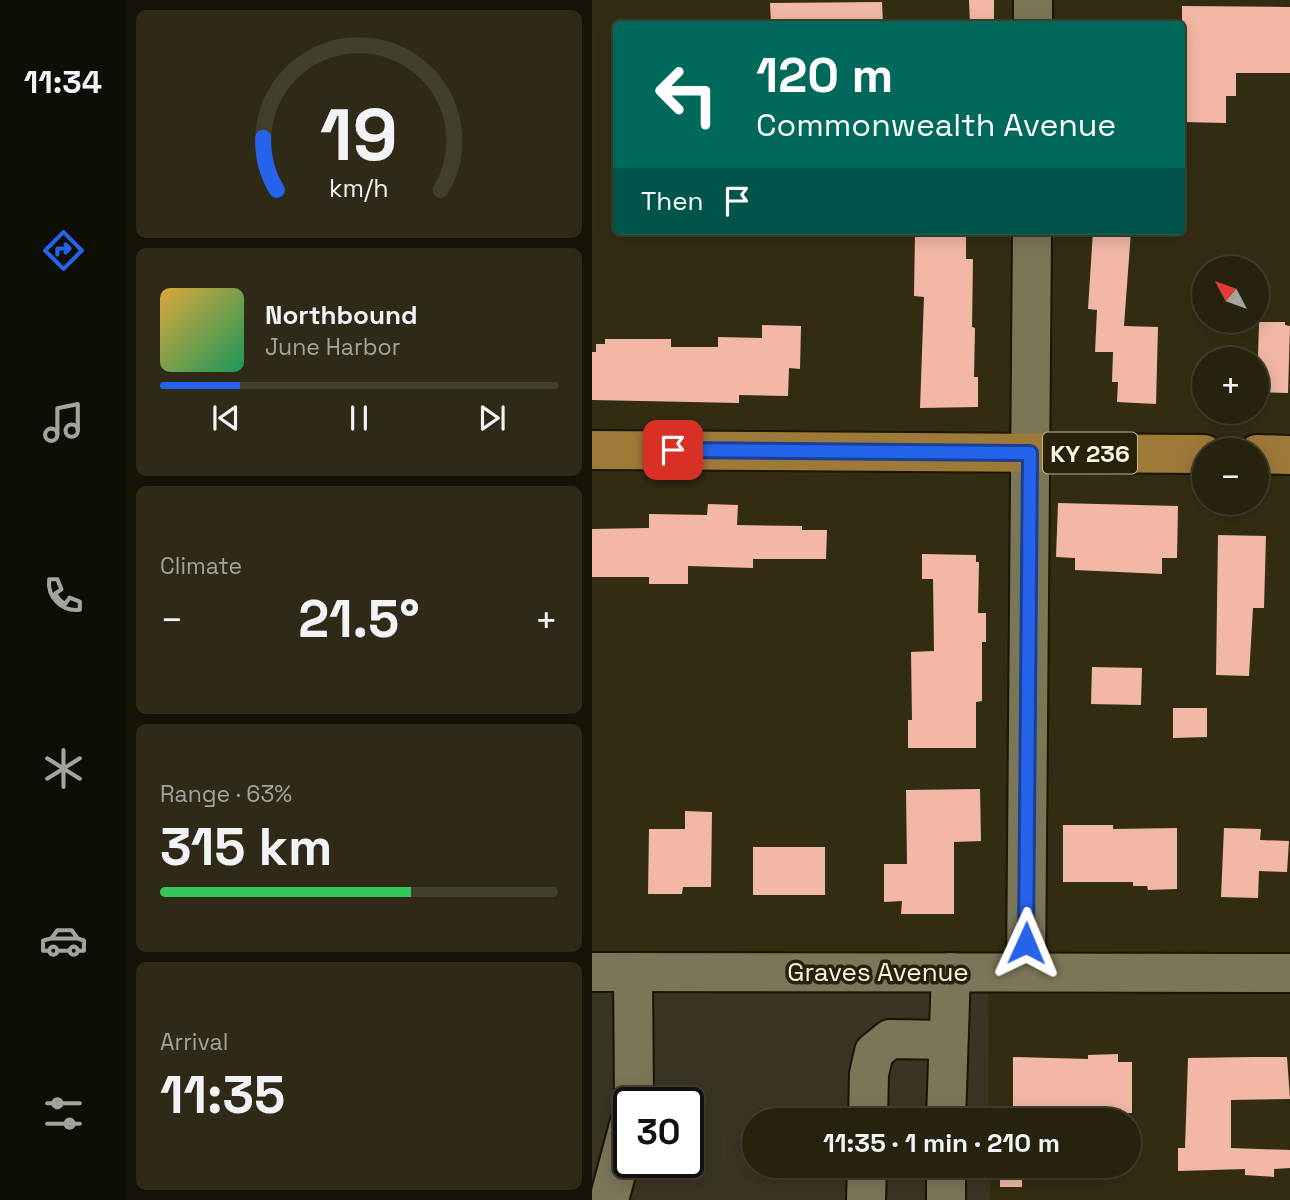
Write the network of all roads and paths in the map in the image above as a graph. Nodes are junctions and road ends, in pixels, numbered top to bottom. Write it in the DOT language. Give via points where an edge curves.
graph roads {
  1 [pos="1034,0"];
  2 [pos="1033,21"];
  3 [pos="1032,235"];
  4 [pos="592,450"];
  5 [pos="1030,453"];
  6 [pos="1192,454"];
  7 [pos="1269,454"];
  8 [pos="1290,455"];
  9 [pos="592,972"];
  10 [pos="633,972"];
  11 [pos="951,972"];
  12 [pos="1026,972"];
  13 [pos="1290,973"];
  14 [pos="948,1040"];
  15 [pos="634,1087"];
  16 [pos="869,1108"];
  17 [pos="946,1108"];
  18 [pos="614,1178"];
  19 [pos="867,1178"];
  20 [pos="946,1178"];
  21 [pos="608,1200"];
  22 [pos="866,1200"];
  23 [pos="946,1200"];
  1 -- 2 [label="street"];
  3 -- 5 [label="street"];
  4 -- 5 [label="main road, KY 236"];
  5 -- 6 [label="main road, KY 236"];
  5 -- 12 [label="street"];
  7 -- 8 [label="main road"];
  9 -- 10 [label="street, Graves Avenue"];
  10 -- 11 [label="street, Graves Avenue"];
  10 -- 15 [label="street"];
  11 -- 12 [label="street, Graves Avenue"];
  11 -- 14 [label="street"];
  12 -- 13 [label="street, Graves Avenue"];
  14 -- 16 [label="street" via="890,1039 874,1052"];
  14 -- 17 [label="street"];
  18 -- 21 [label="street"];
  19 -- 22 [label="street"];
  20 -- 23 [label="street"];
}
